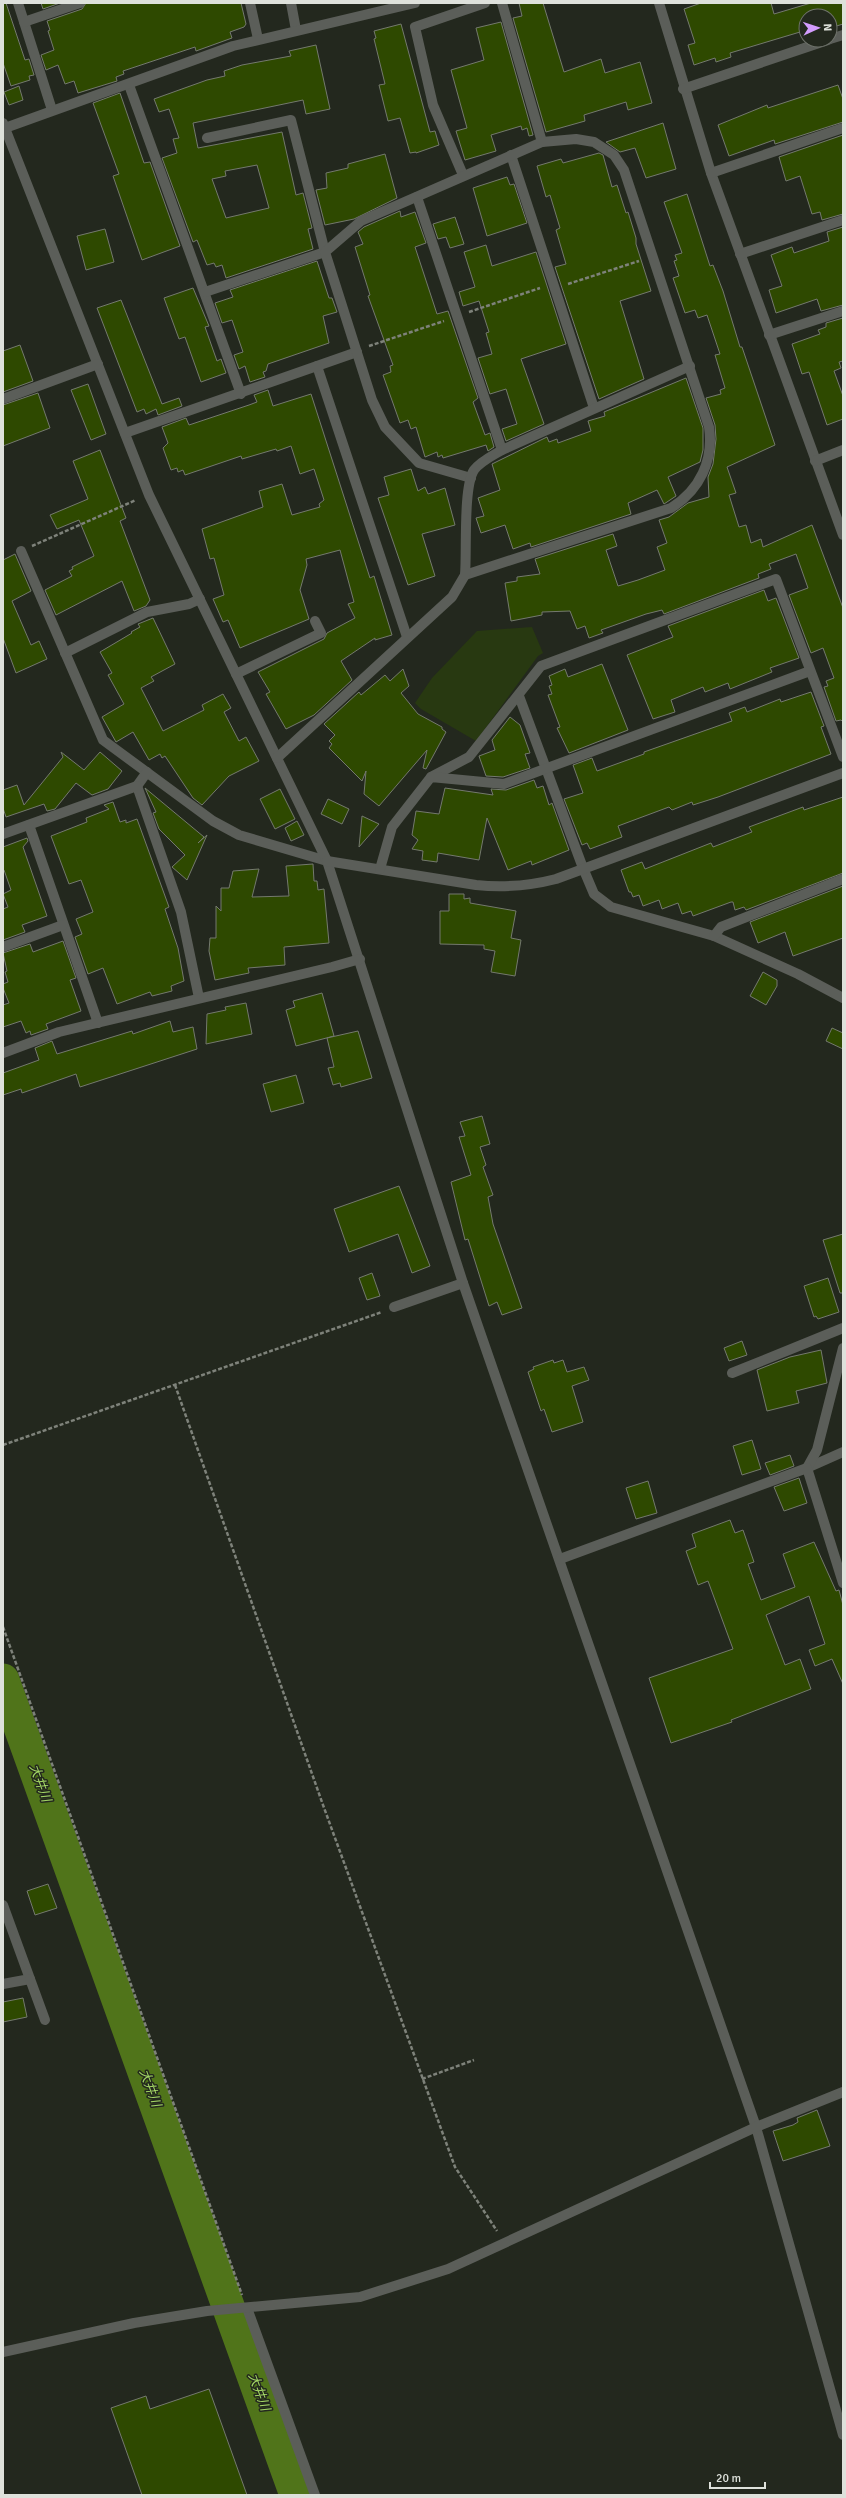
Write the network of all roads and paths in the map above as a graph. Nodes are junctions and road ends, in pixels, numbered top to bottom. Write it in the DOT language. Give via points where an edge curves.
graph roads {
  1 [pos="18,3"];
  2 [pos="80,3"];
  3 [pos="250,3"];
  4 [pos="290,3"];
  5 [pos="415,3"];
  6 [pos="485,3"];
  7 [pos="502,3"];
  8 [pos="660,3"];
  9 [pos="24,22"];
  10 [pos="296,30"];
  11 [pos="258,39"];
  12 [pos="805,48"];
  13 [pos="129,85"];
  14 [pos="684,89"];
  15 [pos="52,110"];
  16 [pos="4,126"];
  17 [pos="843,128"];
  18 [pos="207,138"];
  19 [pos="542,142"];
  20 [pos="511,154"];
  21 [pos="711,173"];
  22 [pos="462,175"];
  23 [pos="417,197"];
  24 [pos="843,220"];
  25 [pos="325,252"];
  26 [pos="740,254"];
  27 [pos="654,256"];
  28 [pos="553,286"];
  29 [pos="205,292"];
  30 [pos="843,312"];
  31 [pos="456,317"];
  32 [pos="769,335"];
  33 [pos="357,351"];
  34 [pos="98,364"];
  35 [pos="317,366"];
  36 [pos="690,366"];
  37 [pos="242,394"];
  38 [pos="3,399"];
  39 [pos="594,408"];
  40 [pos="125,433"];
  41 [pos="502,450"];
  42 [pos="843,450"];
  43 [pos="815,461"];
  44 [pos="471,478"];
  45 [pos="149,495"];
  46 [pos="843,535"];
  47 [pos="21,551"];
  48 [pos="465,575"];
  49 [pos="200,599"];
  50 [pos="315,621"];
  51 [pos="407,637"];
  52 [pos="65,653"];
  53 [pos="810,671"];
  54 [pos="236,674"];
  55 [pos="519,696"];
  56 [pos="843,757"];
  57 [pos="277,758"];
  58 [pos="545,769"];
  59 [pos="147,772"];
  60 [pos="843,772"];
  61 [pos="431,777"];
  62 [pos="137,786"];
  63 [pos="29,825"];
  64 [pos="3,834"];
  65 [pos="327,861"];
  66 [pos="583,868"];
  67 [pos="380,869"];
  68 [pos="843,879"];
  69 [pos="63,925"];
  70 [pos="714,936"];
  71 [pos="3,947"];
  72 [pos="360,959"];
  73 [pos="199,998"];
  74 [pos="843,998"];
  75 [pos="98,1023"];
  76 [pos="3,1053"];
  77 [pos="463,1283"];
  78 [pos="394,1307"];
  79 [pos="843,1328"];
  80 [pos="843,1348"];
  81 [pos="732,1374"];
  82 [pos="175,1385"];
  83 [pos="3,1445"];
  84 [pos="843,1452"];
  85 [pos="807,1468"];
  86 [pos="560,1559"];
  87 [pos="843,1583"];
  88 [pos="3,1627"];
  89 [pos="3,1905"];
  90 [pos="30,1979"];
  91 [pos="3,1984"];
  92 [pos="45,2020"];
  93 [pos="474,2060"];
  94 [pos="422,2079"];
  95 [pos="843,2092"];
  96 [pos="756,2128"];
  97 [pos="502,2244"];
  98 [pos="243,2308"];
  99 [pos="3,2352"];
  100 [pos="843,2435"];
  101 [pos="315,2495"];
  1 -- 9 [label="street"];
  2 -- 9 [label="street"];
  3 -- 11 [label="street"];
  4 -- 10 [label="street"];
  5 -- 10 [label="street"];
  6 -- 22 [label="street" via="415,27 433,105"];
  7 -- 19 [label="street"];
  8 -- 14 [label="street"];
  9 -- 15 [label="street"];
  10 -- 11 [label="street"];
  11 -- 13 [label="street"];
  12 -- 14 [label="street"];
  13 -- 15 [label="street"];
  13 -- 29 [label="street"];
  14 -- 21 [label="street"];
  15 -- 16 [label="street"];
  16 -- 34 [label="street"];
  17 -- 21 [label="street"];
  18 -- 25 [label="street" via="291,120"];
  19 -- 20 [label="street"];
  19 -- 27 [label="street" via="585,140 601,145 614,155 624,170"];
  20 -- 22 [label="street"];
  20 -- 28 [label="street"];
  21 -- 26 [label="street"];
  22 -- 23 [label="street"];
  23 -- 25 [label="street" via="361,221"];
  23 -- 31 [label="street"];
  24 -- 26 [label="street"];
  25 -- 29 [label="street"];
  25 -- 33 [label="street"];
  26 -- 32 [label="street"];
  27 -- 28 [label="path"];
  27 -- 36 [label="street"];
  28 -- 31 [label="path"];
  28 -- 39 [label="street"];
  29 -- 37 [label="street"];
  30 -- 32 [label="street"];
  31 -- 33 [label="path"];
  31 -- 41 [label="street"];
  32 -- 43 [label="street"];
  33 -- 35 [label="street"];
  33 -- 44 [label="street" via="372,400 385,427 400,446 419,463"];
  34 -- 38 [label="street"];
  34 -- 40 [label="street"];
  35 -- 37 [label="street"];
  35 -- 51 [label="street"];
  36 -- 39 [label="street"];
  36 -- 48 [label="street" via="709,427 711,442 699,483 687,497 654,515"];
  37 -- 40 [label="street"];
  39 -- 41 [label="street"];
  40 -- 45 [label="street"];
  41 -- 44 [label="street" via="480,464"];
  42 -- 43 [label="street"];
  43 -- 46 [label="street"];
  44 -- 48 [label="street"];
  45 -- 47 [label="path"];
  45 -- 49 [label="street"];
  47 -- 52 [label="street"];
  48 -- 51 [label="street" via="452,597"];
  49 -- 52 [label="street" via="189,604 147,612"];
  49 -- 54 [label="street"];
  50 -- 54 [label="street" via="321,633"];
  51 -- 57 [label="street"];
  52 -- 59 [label="street" via="103,740"];
  53 -- 55 [label="street" via="776,579 541,666"];
  53 -- 56 [label="street"];
  53 -- 58 [label="street"];
  54 -- 57 [label="street"];
  55 -- 58 [label="street"];
  55 -- 61 [label="street" via="469,757"];
  57 -- 65 [label="street"];
  58 -- 61 [label="street" via="504,784"];
  58 -- 66 [label="street"];
  59 -- 62 [label="street"];
  59 -- 65 [label="street" via="213,821 239,835"];
  60 -- 66 [label="street"];
  61 -- 67 [label="street" via="392,827"];
  62 -- 63 [label="street"];
  62 -- 73 [label="street" via="181,912"];
  63 -- 64 [label="street"];
  63 -- 69 [label="street"];
  65 -- 67 [label="street"];
  65 -- 72 [label="street"];
  66 -- 67 [label="street" via="534,885 501,888"];
  66 -- 70 [label="street" via="594,894 611,907"];
  68 -- 70 [label="street" via="721,927"];
  69 -- 71 [label="street"];
  69 -- 75 [label="street"];
  70 -- 74 [label="street" via="798,974"];
  72 -- 73 [label="street"];
  72 -- 77 [label="street"];
  73 -- 75 [label="street"];
  75 -- 76 [label="street" via="60,1032"];
  77 -- 78 [label="street"];
  77 -- 86 [label="street"];
  78 -- 82 [label="path"];
  79 -- 81 [label="street"];
  80 -- 85 [label="street" via="817,1450"];
  82 -- 83 [label="path"];
  82 -- 94 [label="path"];
  84 -- 85 [label="street"];
  85 -- 86 [label="street"];
  85 -- 87 [label="street"];
  86 -- 96 [label="street"];
  88 -- 98 [label="path"];
  89 -- 90 [label="street"];
  90 -- 91 [label="street"];
  90 -- 92 [label="street"];
  93 -- 94 [label="path"];
  94 -- 97 [label="path" via="455,2167 496,2228"];
  95 -- 96 [label="street"];
  96 -- 97 [label="street"];
  96 -- 100 [label="street"];
  97 -- 98 [label="street" via="448,2269 360,2297"];
  98 -- 99 [label="street" via="134,2323"];
  98 -- 101 [label="street"];
}
